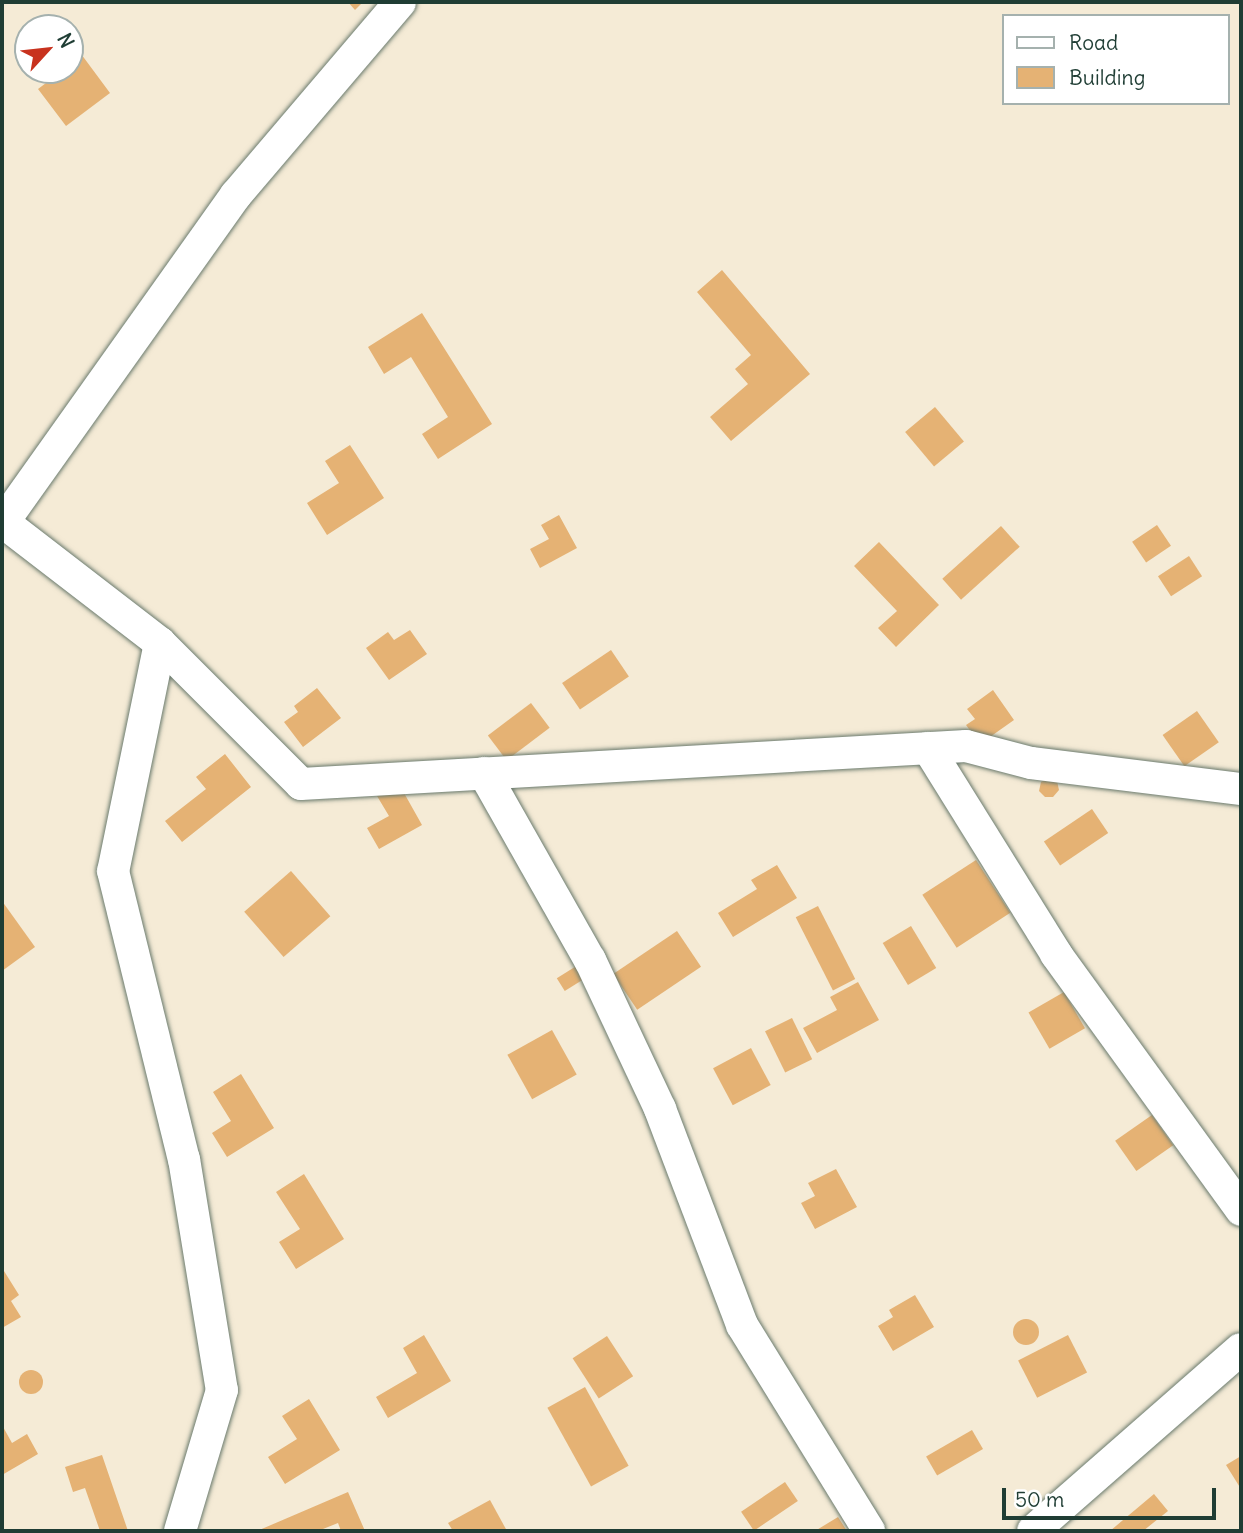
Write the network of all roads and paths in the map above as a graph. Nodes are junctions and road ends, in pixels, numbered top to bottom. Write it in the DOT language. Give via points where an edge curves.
graph roads {
  1 [pos="400,2"];
  2 [pos="2,523"];
  3 [pos="160,643"];
  4 [pos="928,748"];
  5 [pos="484,774"];
  6 [pos="1241,789"];
  7 [pos="1241,1210"];
  8 [pos="1241,1349"];
  9 [pos="180,1531"];
  10 [pos="869,1531"];
  11 [pos="1033,1531"];
  1 -- 2 [label="street" via="236,195"];
  2 -- 3 [label="street"];
  3 -- 5 [label="street" via="301,784"];
  3 -- 9 [label="street" via="113,871 184,1159 222,1390"];
  4 -- 5 [label="street"];
  4 -- 6 [label="street" via="966,746 1031,763"];
  4 -- 7 [label="street" via="1056,954"];
  5 -- 10 [label="street" via="590,960 654,1096 742,1325"];
  8 -- 11 [label="street"];
}
